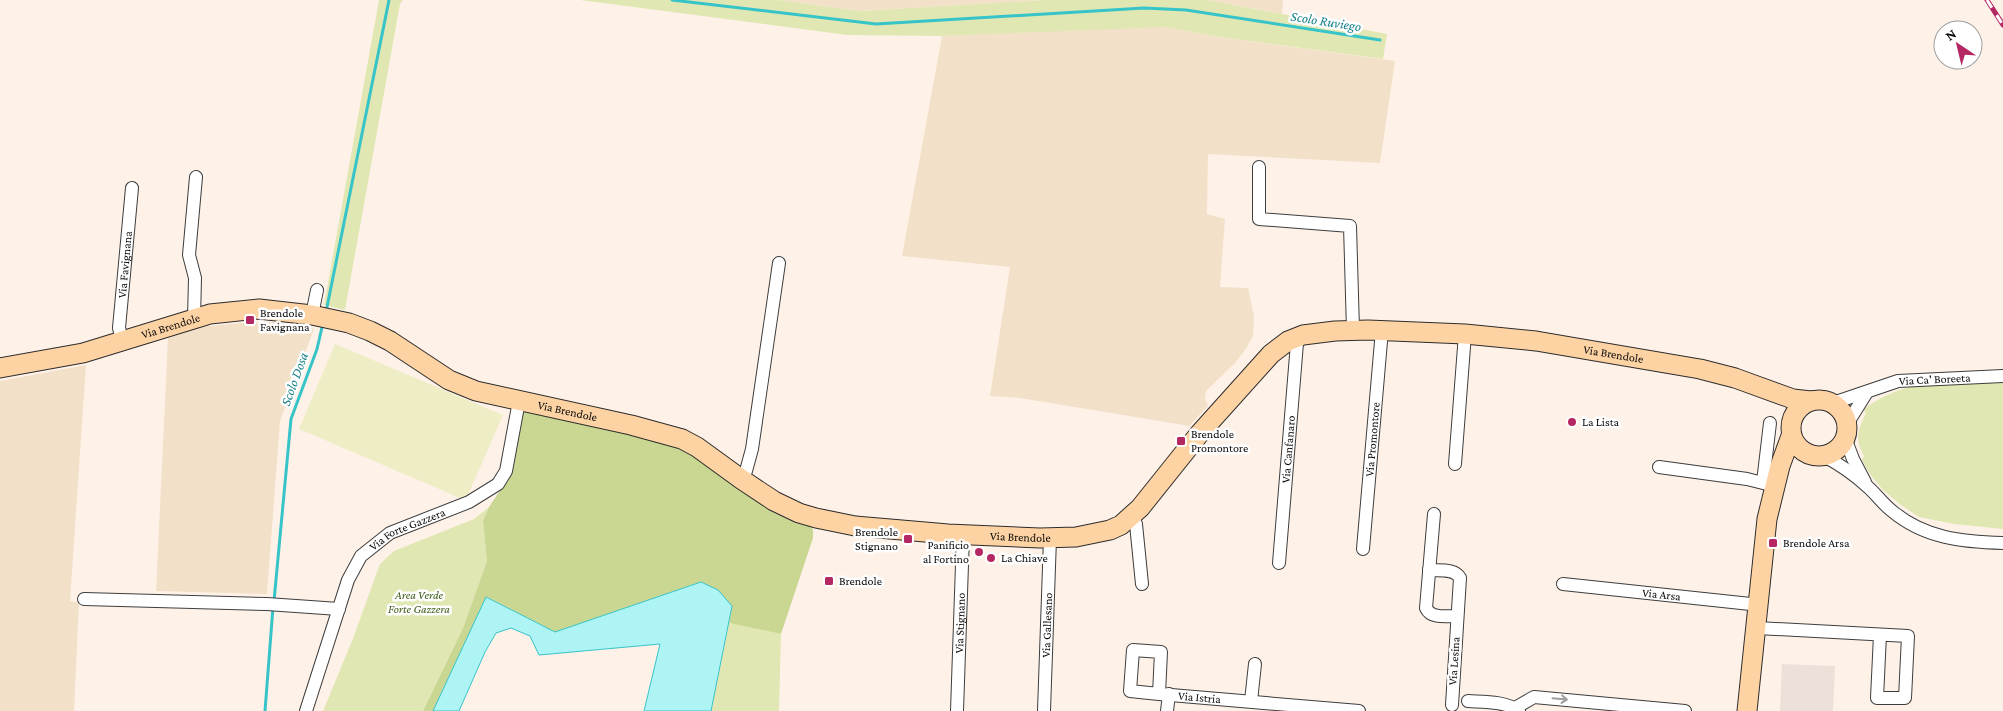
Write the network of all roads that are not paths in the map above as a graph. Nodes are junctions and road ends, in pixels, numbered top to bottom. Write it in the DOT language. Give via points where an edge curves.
graph roads {
  1 [pos="1259,167"];
  2 [pos="196,177"];
  3 [pos="132,188"];
  4 [pos="779,263"];
  5 [pos="317,290"];
  6 [pos="322,317"];
  7 [pos="194,319"];
  8 [pos="1353,330"];
  9 [pos="1382,330"];
  10 [pos="1465,334"];
  11 [pos="1295,337"];
  12 [pos="122,340"];
  13 [pos="0,368"];
  14 [pos="2003,376"];
  15 [pos="1759,387"];
  16 [pos="1867,392"];
  17 [pos="519,401"];
  18 [pos="1820,401"];
  19 [pos="1770,423"];
  20 [pos="1791,430"];
  21 [pos="1846,431"];
  22 [pos="1817,455"];
  23 [pos="1454,464"];
  24 [pos="1659,467"];
  25 [pos="741,479"];
  26 [pos="1772,484"];
  27 [pos="1867,486"];
  28 [pos="1434,514"];
  29 [pos="1131,517"];
  30 [pos="963,535"];
  31 [pos="2003,536"];
  32 [pos="1050,538"];
  33 [pos="1973,541"];
  34 [pos="2003,543"];
  35 [pos="2003,548"];
  36 [pos="1363,549"];
  37 [pos="1279,563"];
  38 [pos="1429,570"];
  39 [pos="1142,584"];
  40 [pos="1563,584"];
  41 [pos="84,599"];
  42 [pos="1760,605"];
  43 [pos="339,609"];
  44 [pos="1457,616"];
  45 [pos="1757,628"];
  46 [pos="1880,635"];
  47 [pos="1255,664"];
  48 [pos="1251,701"];
  49 [pos="1470,706"];
  50 [pos="1452,708"];
  51 [pos="1517,709"];
  52 [pos="306,711"];
  53 [pos="957,711"];
  54 [pos="1044,711"];
  55 [pos="1167,711"];
  56 [pos="1359,711"];
  57 [pos="1686,711"];
  58 [pos="1747,711"];
  1 -- 8 [label="street" via="1259,219 1350,226"];
  2 -- 7 [label="street" via="189,254 195,278"];
  3 -- 12 [label="street, Via Favignana" via="119,328"];
  4 -- 25 [label="street" via="752,449"];
  5 -- 6 [label="street"];
  6 -- 7 [label="street, Via Brendole" via="259,309"];
  6 -- 17 [label="street, Via Brendole" via="349,323 390,341 449,380"];
  7 -- 12 [label="street, Via Brendole"];
  8 -- 9 [label="street, Via Brendole"];
  8 -- 11 [label="street, Via Brendole"];
  9 -- 10 [label="street, Via Brendole"];
  9 -- 36 [label="street, Via Promontore"];
  10 -- 15 [label="street, Via Brendole" via="1536,341 1664,363 1735,378"];
  10 -- 23 [label="street"];
  11 -- 29 [label="street, Via Brendole" via="1280,346 1258,368"];
  11 -- 37 [label="street, Via Canfanaro"];
  12 -- 13 [label="street, Via Brendole" via="83,353"];
  14 -- 16 [label="street, Via Ca' Boreeta" via="1898,381"];
  15 -- 18 [label="street, Via Brendole" via="1793,399"];
  15 -- 20 [label="street, Via Brendole" via="1782,407"];
  16 -- 18 [label="street, Via Ca' Boreeta" via="1839,401"];
  16 -- 21 [label="street"];
  17 -- 25 [label="street, Via Brendole" via="674,436 697,447"];
  17 -- 43 [label="street, Via Forte Gazzera" via="506,471 498,484 469,502 390,533 375,544 361,556 348,580"];
  18 -- 20 [label="street" via="1797,409"];
  18 -- 21 [label="street" via="1838,407 1844,415"];
  19 -- 26 [label="street"];
  20 -- 22 [label="street" via="1801,451"];
  20 -- 26 [label="street"];
  21 -- 22 [label="street" via="1841,446 1834,452"];
  21 -- 27 [label="street" via="1853,459"];
  22 -- 26 [label="street" via="1793,464"];
  22 -- 27 [label="street" via="1846,469"];
  24 -- 26 [label="street"];
  25 -- 30 [label="street, Via Brendole" via="774,501 829,522"];
  26 -- 42 [label="street"];
  27 -- 33 [label="street" via="1891,510 1918,528 1940,537"];
  28 -- 38 [label="street"];
  29 -- 32 [label="street, Via Brendole" via="1102,533"];
  29 -- 39 [label="street" via="1136,524"];
  30 -- 32 [label="street, Via Brendole"];
  30 -- 53 [label="street, Via Stignano"];
  31 -- 33 [label="street"];
  32 -- 54 [label="street, Via Gallesano"];
  33 -- 34 [label="street"];
  33 -- 35 [label="street"];
  38 -- 44 [label="street, Via Lesina" via="1454,572 1459,576"];
  38 -- 44 [label="street" via="1428,611 1434,615"];
  40 -- 42 [label="street, Via Arsa"];
  41 -- 43 [label="street"];
  42 -- 45 [label="street"];
  43 -- 52 [label="street, Via Forte Gazzera"];
  44 -- 50 [label="street, Via Lesina"];
  45 -- 46 [label="street"];
  45 -- 58 [label="street"];
  46 -- 46 [label="street" via="1908,636 1905,698 1877,698"];
  47 -- 48 [label="street"];
  48 -- 55 [label="street, Via Istria" via="1164,694"];
  48 -- 56 [label="street, Via Istria"];
  49 -- 50 [label="street" via="1457,700"];
  49 -- 51 [label="street" via="1493,702"];
  51 -- 57 [label="street, one-way" via="1534,697"];
}
